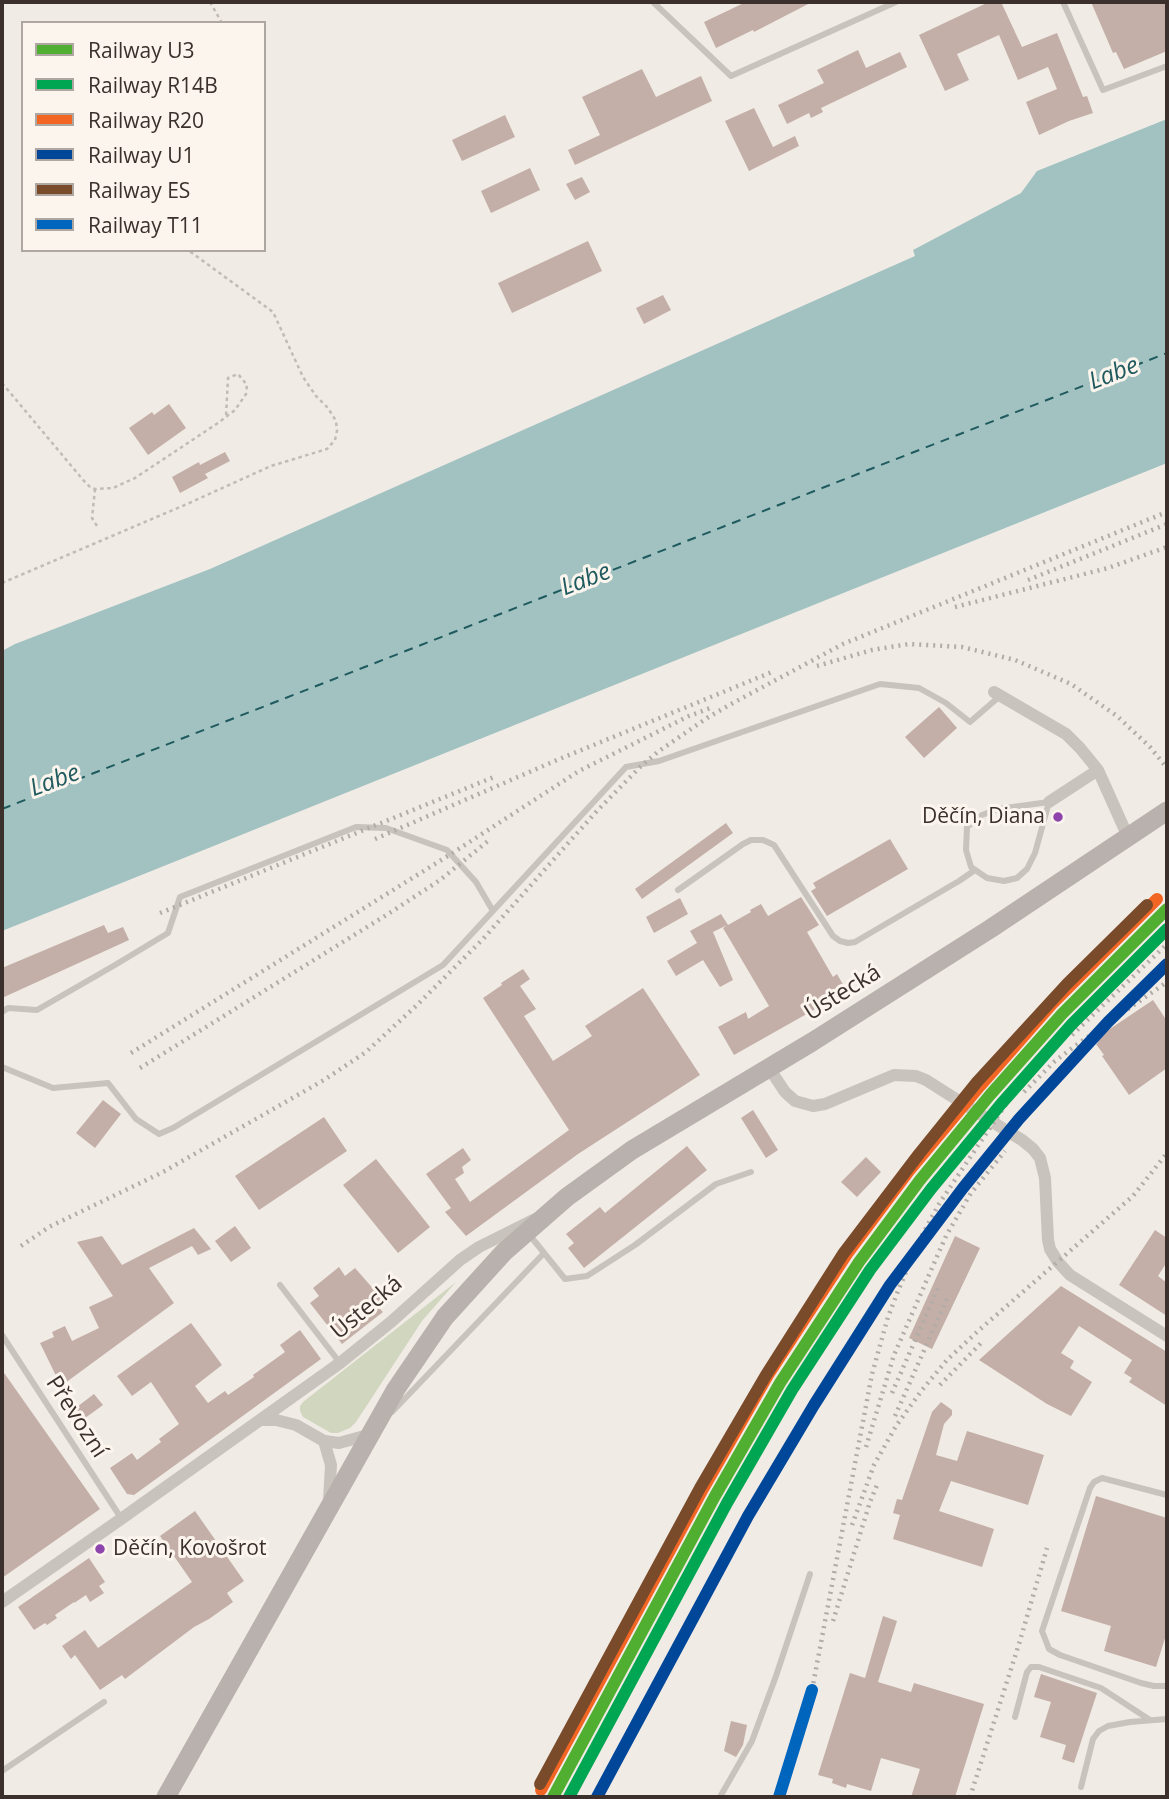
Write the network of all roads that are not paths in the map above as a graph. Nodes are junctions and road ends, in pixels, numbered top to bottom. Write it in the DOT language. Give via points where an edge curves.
graph roads {
  1 [pos="653,2"];
  2 [pos="896,2"];
  3 [pos="1063,2"];
  4 [pos="1167,66"];
  5 [pos="997,694"];
  6 [pos="1098,770"];
  7 [pos="1049,802"];
  8 [pos="1167,811"];
  9 [pos="1128,837"];
  10 [pos="975,870"];
  11 [pos="678,890"];
  12 [pos="493,911"];
  13 [pos="2,1012"];
  14 [pos="2,1067"];
  15 [pos="769,1068"];
  16 [pos="948,1094"];
  17 [pos="1007,1131"];
  18 [pos="751,1172"];
  19 [pos="544,1216"];
  20 [pos="527,1232"];
  21 [pos="544,1253"];
  22 [pos="279,1285"];
  23 [pos="2,1335"];
  24 [pos="1167,1336"];
  25 [pos="340,1363"];
  26 [pos="260,1420"];
  27 [pos="368,1435"];
  28 [pos="324,1441"];
  29 [pos="1167,1494"];
  30 [pos="329,1505"];
  31 [pos="121,1519"];
  32 [pos="810,1574"];
  33 [pos="2,1602"];
  34 [pos="1167,1686"];
  35 [pos="104,1702"];
  36 [pos="1015,1717"];
  37 [pos="1167,1719"];
  38 [pos="1150,1720"];
  39 [pos="2,1771"];
  40 [pos="1081,1787"];
  41 [pos="166,1797"];
  42 [pos="720,1797"];
  1 -- 2 [label="lane" via="731,76"];
  3 -- 4 [label="lane" via="1102,90"];
  5 -- 6 [label="street" via="1066,734"];
  5 -- 12 [label="lane" via="970,722 919,688 880,684 659,761 626,767"];
  6 -- 7 [label="street"];
  6 -- 9 [label="street"];
  7 -- 10 [label="lane" via="1027,870 1004,881"];
  7 -- 10 [label="lane" via="998,808 967,828 966,850"];
  8 -- 9 [label="main road, Ústecká"];
  9 -- 15 [label="main road, Ústecká"];
  10 -- 11 [label="lane" via="848,943 833,936 774,845 763,840 743,844"];
  12 -- 13 [label="lane" via="476,882 447,850 386,828 356,827 180,897 168,933 37,1010 8,1008"];
  12 -- 14 [label="lane" via="443,965 159,1134 136,1119 108,1083 53,1088"];
  15 -- 16 [label="street" via="795,1101 813,1106 894,1075 916,1076"];
  15 -- 19 [label="main road, Ústecká" via="632,1150"];
  17 -- 24 [label="street" via="1040,1158 1048,1241 1058,1262 1070,1275"];
  18 -- 21 [label="lane" via="716,1184 587,1276 565,1279"];
  19 -- 20 [label="main road, Ústecká"];
  19 -- 25 [label="street, Ústecká" via="460,1260"];
  20 -- 21 [label="lane"];
  20 -- 27 [label="main road, Ústecká" via="445,1317"];
  21 -- 27 [label="lane"];
  22 -- 25 [label="lane"];
  23 -- 31 [label="lane, Převozní"];
  25 -- 26 [label="street, Ústecká"];
  26 -- 28 [label="street" via="296,1425"];
  26 -- 31 [label="street, Ústecká"];
  27 -- 28 [label="street" via="339,1443"];
  27 -- 30 [label="main road, Ústecká"];
  28 -- 30 [label="street" via="331,1465"];
  29 -- 34 [label="lane" via="1102,1478 1094,1482 1042,1631 1049,1649 1060,1655 1141,1683"];
  30 -- 41 [label="main road, Ústecká"];
  31 -- 33 [label="street, Ústecká"];
  32 -- 42 [label="lane" via="752,1741"];
  35 -- 39 [label="lane"];
  36 -- 38 [label="lane" via="1027,1672 1039,1667 1101,1688"];
  37 -- 38 [label="lane"];
  38 -- 40 [label="lane" via="1099,1731"];
}
